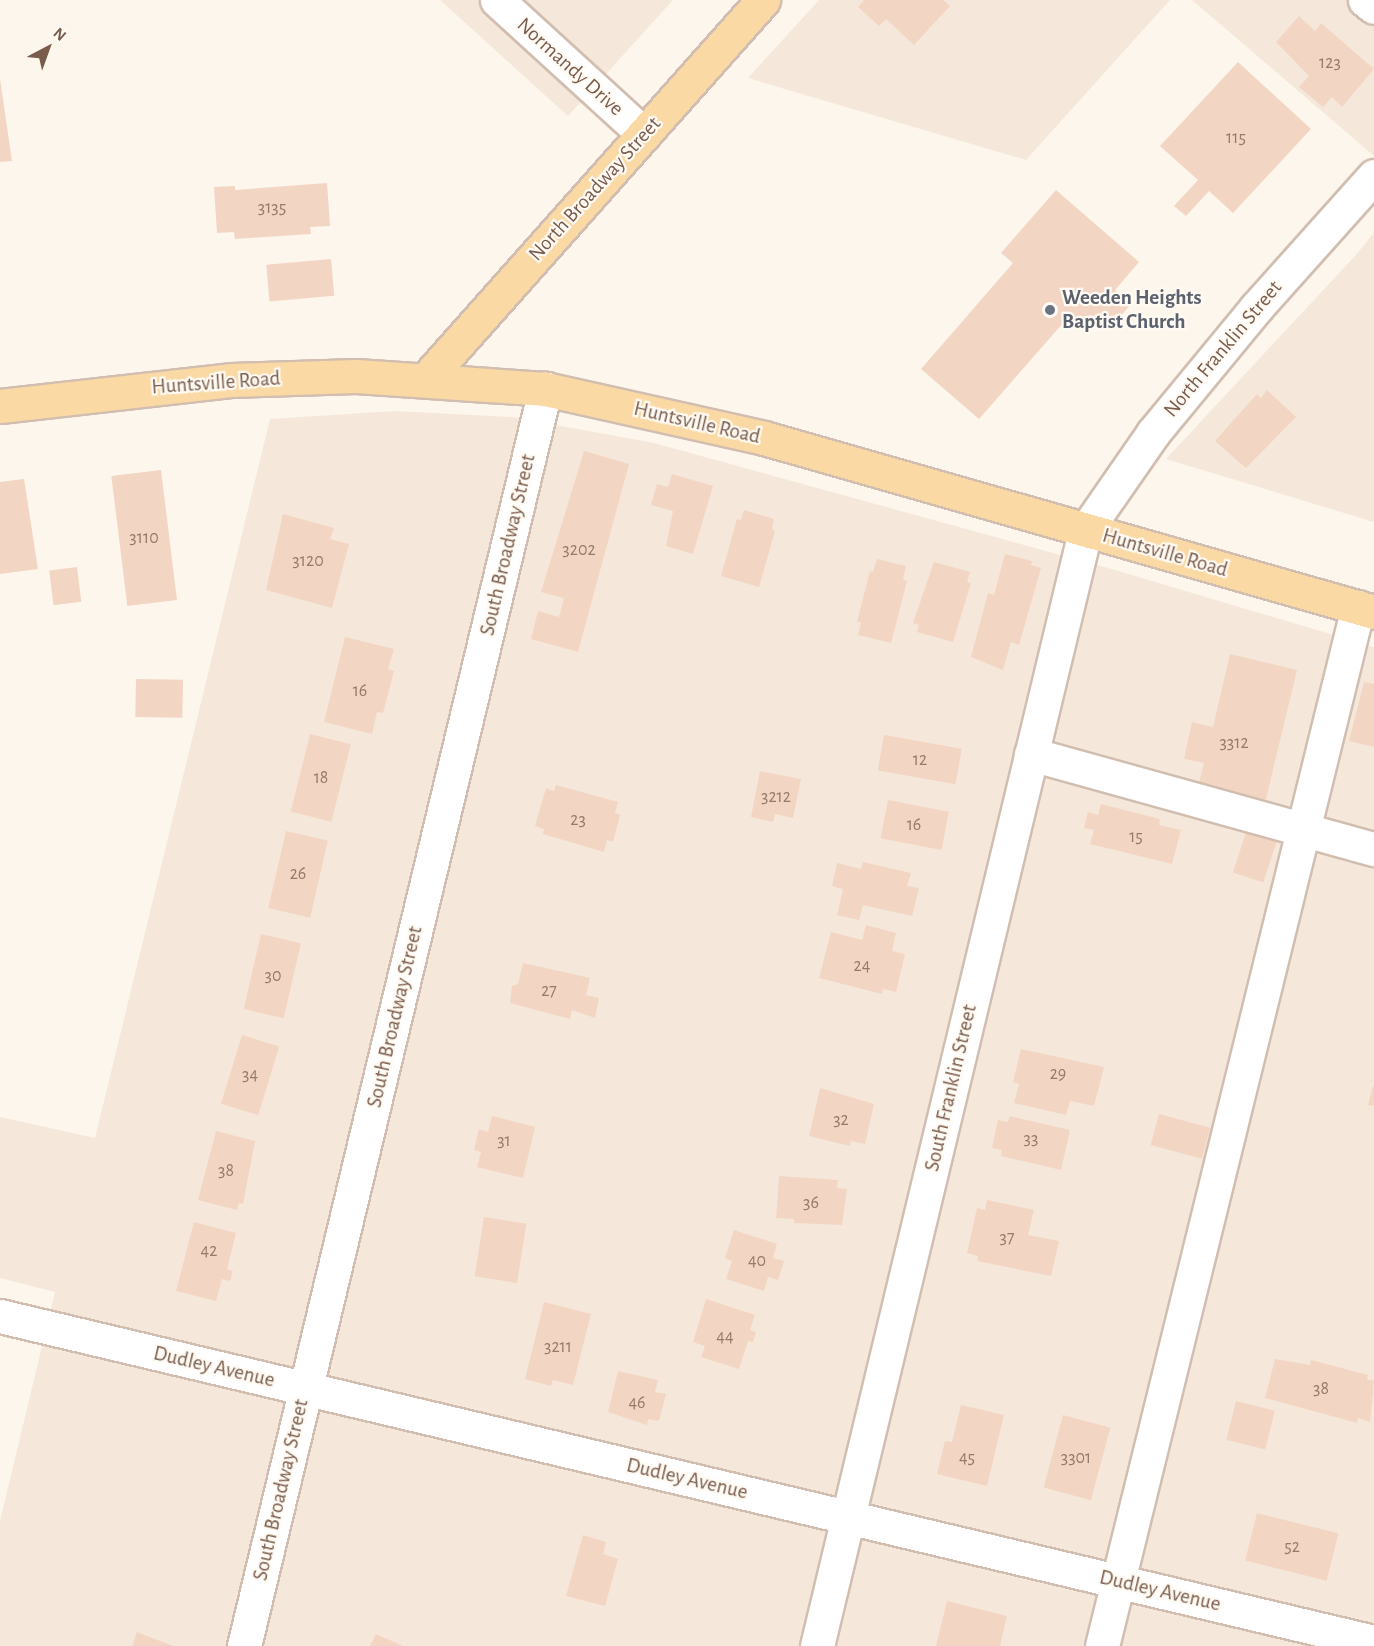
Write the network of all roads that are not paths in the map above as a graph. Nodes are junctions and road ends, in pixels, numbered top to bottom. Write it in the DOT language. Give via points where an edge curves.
graph roads {
  1 [pos="497,0"];
  2 [pos="763,0"];
  3 [pos="1365,0"];
  4 [pos="1374,7"];
  5 [pos="644,134"];
  6 [pos="1374,176"];
  7 [pos="427,378"];
  8 [pos="545,388"];
  9 [pos="0,406"];
  10 [pos="1085,531"];
  11 [pos="1366,610"];
  12 [pos="1031,754"];
  13 [pos="1303,830"];
  14 [pos="1374,849"];
  15 [pos="0,1316"];
  16 [pos="306,1389"];
  17 [pos="848,1518"];
  18 [pos="1118,1581"];
  19 [pos="1374,1642"];
  20 [pos="244,1646"];
  21 [pos="817,1646"];
  22 [pos="1102,1646"];
  1 -- 5 [label="street, Normandy Drive"];
  2 -- 5 [label="main road, North Broadway Street"];
  3 -- 4 [label="street"];
  5 -- 7 [label="main road, North Broadway Street"];
  6 -- 10 [label="street, North Franklin Street" via="1256,308 1153,433"];
  7 -- 8 [label="main road, Huntsville Road"];
  7 -- 9 [label="main road, Huntsville Road" via="356,375 231,380"];
  8 -- 10 [label="main road, Huntsville Road" via="764,438"];
  8 -- 16 [label="street, South Broadway Street"];
  10 -- 11 [label="main road, Huntsville Road"];
  10 -- 12 [label="street, South Franklin Street"];
  11 -- 13 [label="street"];
  12 -- 13 [label="street"];
  12 -- 17 [label="street, South Franklin Street"];
  13 -- 14 [label="street"];
  13 -- 18 [label="street"];
  15 -- 16 [label="street, Dudley Avenue"];
  16 -- 17 [label="street, Dudley Avenue"];
  16 -- 20 [label="street, South Broadway Street"];
  17 -- 18 [label="street, Dudley Avenue"];
  17 -- 21 [label="street, South Franklin Street"];
  18 -- 19 [label="street, Dudley Avenue"];
  18 -- 22 [label="street"];
}
